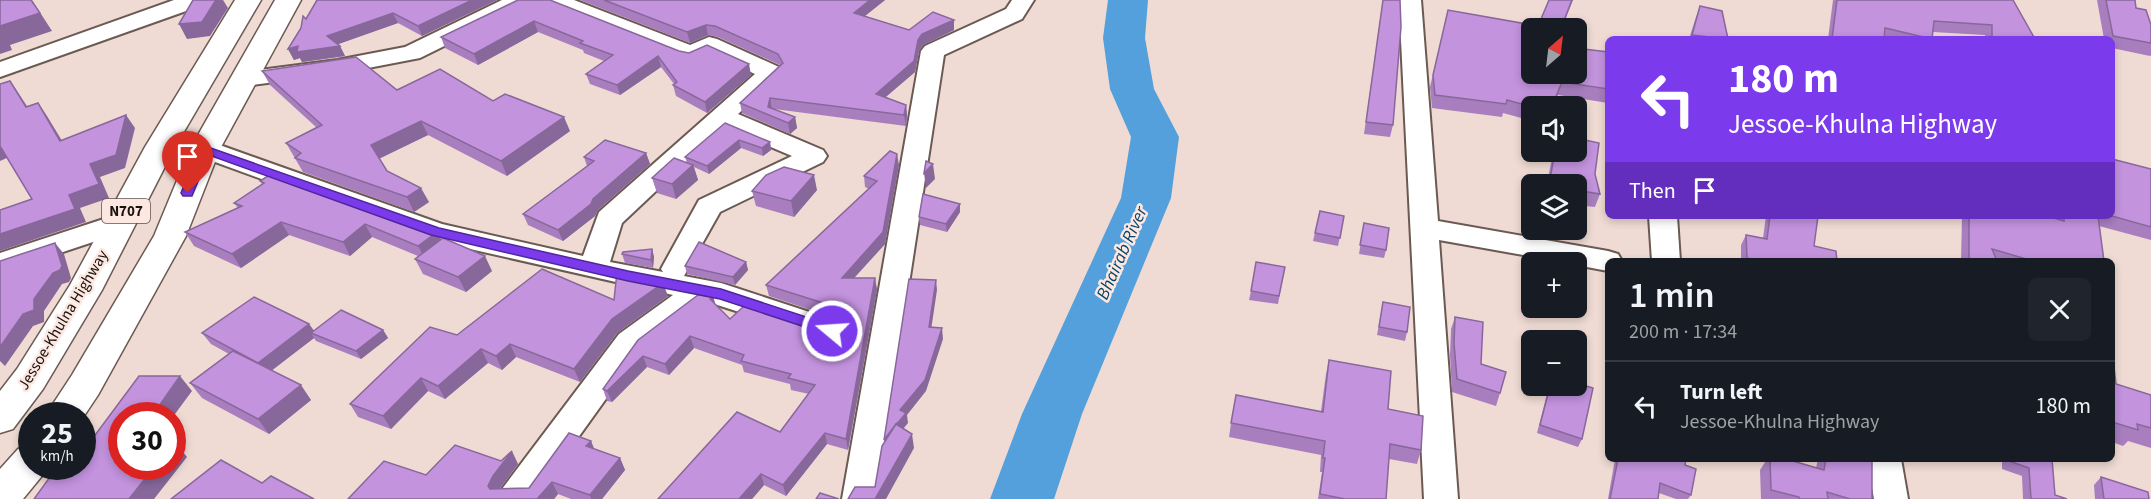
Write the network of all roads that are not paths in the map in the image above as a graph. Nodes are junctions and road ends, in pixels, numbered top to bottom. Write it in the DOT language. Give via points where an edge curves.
graph roads {
  1 [pos="195,0"];
  2 [pos="248,0"];
  3 [pos="288,0"];
  4 [pos="519,0"];
  5 [pos="554,0"];
  6 [pos="1023,0"];
  7 [pos="1410,0"];
  8 [pos="0,70"];
  9 [pos="244,80"];
  10 [pos="721,116"];
  11 [pos="205,149"];
  12 [pos="1663,219"];
  13 [pos="119,224"];
  14 [pos="1424,228"];
  15 [pos="1666,258"];
  16 [pos="1605,260"];
  17 [pos="0,263"];
  18 [pos="594,268"];
  19 [pos="675,269"];
  20 [pos="700,290"];
  21 [pos="832,331"];
  22 [pos="73,402"];
  23 [pos="0,418"];
  24 [pos="1885,462"];
  25 [pos="18,476"];
  26 [pos="0,497"];
  27 [pos="514,499"];
  28 [pos="859,499"];
  29 [pos="1441,499"];
  30 [pos="1891,499"];
  1 -- 8 [label="street"];
  2 -- 13 [label="highway, Jessoe-Khulna Highway / N707"];
  3 -- 9 [label="highway, N707"];
  4 -- 9 [label="street" via="412,53"];
  5 -- 10 [label="street" via="691,54 709,44 771,72"];
  6 -- 28 [label="street" via="1014,14 933,51"];
  7 -- 14 [label="street"];
  9 -- 11 [label="highway, N707"];
  10 -- 18 [label="street" via="609,219"];
  10 -- 19 [label="street" via="814,156 709,206"];
  11 -- 18 [label="street" via="436,232"];
  11 -- 22 [label="highway, N707" via="170,236"];
  12 -- 15 [label="street"];
  13 -- 17 [label="street"];
  13 -- 23 [label="highway, Jessoe-Khulna Highway / N707" via="73,310 30,379"];
  14 -- 16 [label="street"];
  14 -- 29 [label="street"];
  18 -- 20 [label="street"];
  20 -- 21 [label="street"];
  20 -- 27 [label="street" via="630,342"];
  24 -- 30 [label="street"];
  25 -- 26 [label="highway"];
}
